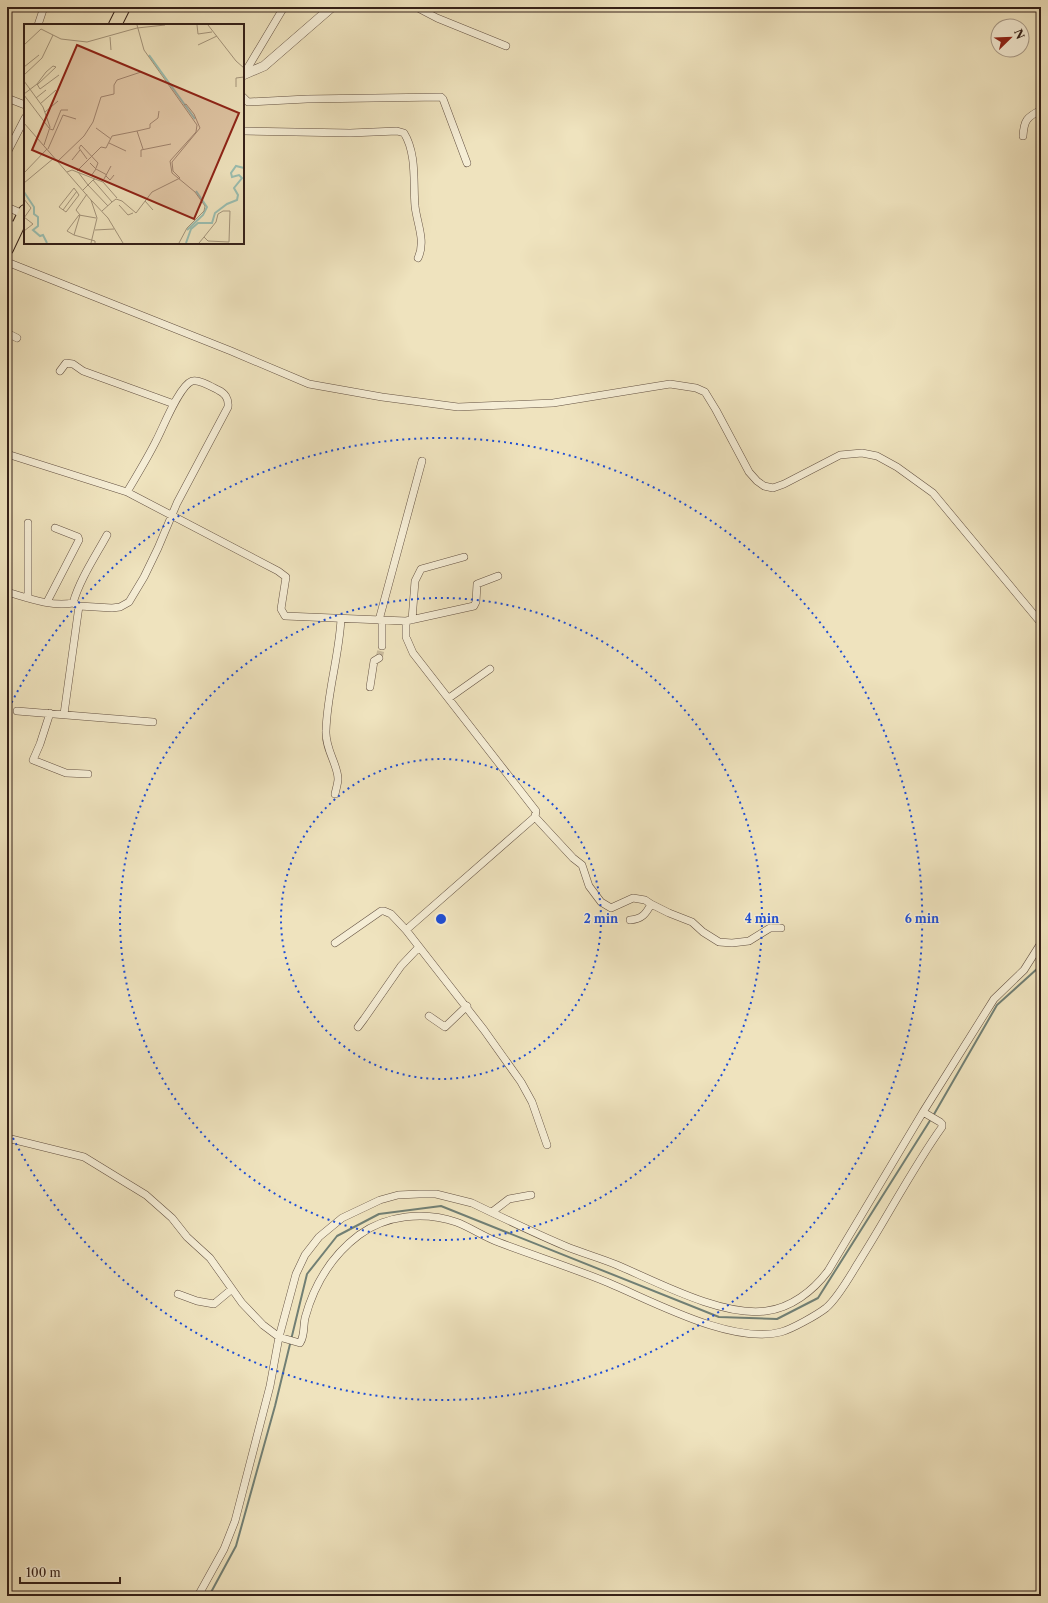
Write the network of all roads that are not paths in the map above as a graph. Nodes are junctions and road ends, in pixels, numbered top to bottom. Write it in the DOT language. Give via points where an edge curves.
graph roads {
  1 [pos="44,7"];
  2 [pos="124,7"];
  3 [pos="284,7"];
  4 [pos="332,7"];
  5 [pos="416,7"];
  6 [pos="38,24"];
  7 [pos="116,24"];
  8 [pos="506,46"];
  9 [pos="244,74"];
  10 [pos="7,98"];
  11 [pos="244,99"];
  12 [pos="24,105"];
  13 [pos="1041,110"];
  14 [pos="24,120"];
  15 [pos="244,131"];
  16 [pos="1023,136"];
  17 [pos="7,153"];
  18 [pos="467,163"];
  19 [pos="7,207"];
  20 [pos="24,212"];
  21 [pos="12,225"];
  22 [pos="7,249"];
  23 [pos="418,258"];
  24 [pos="7,262"];
  25 [pos="7,333"];
  26 [pos="17,338"];
  27 [pos="60,371"];
  28 [pos="174,404"];
  29 [pos="7,454"];
  30 [pos="422,461"];
  31 [pos="127,492"];
  32 [pos="173,515"];
  33 [pos="28,523"];
  34 [pos="54,528"];
  35 [pos="107,535"];
  36 [pos="464,557"];
  37 [pos="498,576"];
  38 [pos="7,592"];
  39 [pos="28,598"];
  40 [pos="47,602"];
  41 [pos="76,604"];
  42 [pos="341,619"];
  43 [pos="380,620"];
  44 [pos="409,620"];
  45 [pos="1041,623"];
  46 [pos="382,646"];
  47 [pos="379,658"];
  48 [pos="490,669"];
  49 [pos="370,687"];
  50 [pos="449,698"];
  51 [pos="17,711"];
  52 [pos="50,713"];
  53 [pos="64,714"];
  54 [pos="153,722"];
  55 [pos="88,774"];
  56 [pos="335,794"];
  57 [pos="535,817"];
  58 [pos="651,904"];
  59 [pos="630,920"];
  60 [pos="782,928"];
  61 [pos="406,930"];
  62 [pos="335,943"];
  63 [pos="1041,943"];
  64 [pos="419,947"];
  65 [pos="467,1006"];
  66 [pos="428,1016"];
  67 [pos="358,1027"];
  68 [pos="926,1113"];
  69 [pos="7,1138"];
  70 [pos="547,1145"];
  71 [pos="531,1195"];
  72 [pos="492,1212"];
  73 [pos="232,1289"];
  74 [pos="178,1294"];
  75 [pos="281,1338"];
  76 [pos="198,1596"];
  1 -- 6 [label="street"];
  2 -- 7 [label="highway"];
  3 -- 9 [label="street"];
  4 -- 9 [label="street" via="264,66"];
  5 -- 8 [label="street"];
  10 -- 12 [label="street"];
  11 -- 18 [label="street" via="248,102 265,103 307,99 441,97"];
  13 -- 16 [label="street" via="1027,118"];
  14 -- 17 [label="street"];
  15 -- 23 [label="street" via="404,133 409,141 413,166 415,208 421,239 421,252"];
  19 -- 20 [label="street"];
  20 -- 21 [label="highway"];
  21 -- 22 [label="highway"];
  24 -- 45 [label="street" via="309,384 458,407 553,403 670,384 696,388 705,392 749,472 764,486 773,488 784,484 840,456 862,453 877,456 897,467 933,493"];
  25 -- 26 [label="street"];
  27 -- 28 [label="street" via="62,366 70,363 83,371"];
  28 -- 31 [label="street" via="156,442"];
  28 -- 32 [label="street" via="185,386 196,380 221,391 229,402"];
  29 -- 31 [label="street"];
  30 -- 43 [label="street"];
  31 -- 32 [label="street"];
  32 -- 41 [label="street" via="148,570 129,602 112,608"];
  32 -- 42 [label="street" via="284,574 286,582 281,609 285,616"];
  33 -- 39 [label="street"];
  34 -- 40 [label="street" via="80,540"];
  35 -- 41 [label="street" via="89,567"];
  36 -- 44 [label="street" via="421,569 415,581"];
  37 -- 44 [label="street" via="477,584 474,606"];
  38 -- 39 [label="street"];
  39 -- 40 [label="street"];
  40 -- 41 [label="street"];
  41 -- 53 [label="street"];
  42 -- 43 [label="street"];
  42 -- 56 [label="street" via="326,732 338,778"];
  43 -- 44 [label="street"];
  43 -- 46 [label="street"];
  44 -- 50 [label="street" via="406,638 413,653"];
  47 -- 49 [label="street" via="374,661"];
  48 -- 50 [label="street"];
  50 -- 57 [label="street" via="536,811"];
  51 -- 52 [label="street"];
  52 -- 53 [label="street"];
  52 -- 55 [label="street" via="33,760 66,773"];
  53 -- 54 [label="street"];
  57 -- 58 [label="street" via="582,865 589,886 601,902 611,908 633,898"];
  57 -- 61 [label="street"];
  58 -- 59 [label="street" via="647,913"];
  58 -- 60 [label="street" via="692,922 718,942 749,941 770,928"];
  61 -- 62 [label="street" via="391,914 381,911"];
  61 -- 64 [label="street"];
  63 -- 68 [label="street" via="1024,970 994,999"];
  64 -- 65 [label="street"];
  64 -- 67 [label="street" via="401,966"];
  65 -- 66 [label="street" via="445,1027"];
  65 -- 70 [label="street" via="521,1082 532,1102"];
  68 -- 72 [label="street" via="822,1278 801,1298 777,1309 755,1312 738,1310 701,1300 616,1264 567,1247"];
  68 -- 75 [label="street" via="940,1122 942,1127 832,1301 820,1311 780,1332 742,1332 719,1328 607,1282 495,1241 456,1222 432,1217 403,1216 374,1226 348,1245 331,1262 319,1280 305,1320 303,1339 296,1343"];
  69 -- 73 [label="street" via="84,1157 146,1196 172,1218 187,1237 210,1258"];
  71 -- 72 [label="street" via="509,1199"];
  72 -- 75 [label="street" via="456,1198 419,1194 398,1195 380,1200 342,1218 319,1237 305,1255 296,1274"];
  73 -- 74 [label="street" via="214,1304"];
  73 -- 75 [label="street" via="263,1325"];
  75 -- 76 [label="street" via="235,1521 224,1549"];
}
